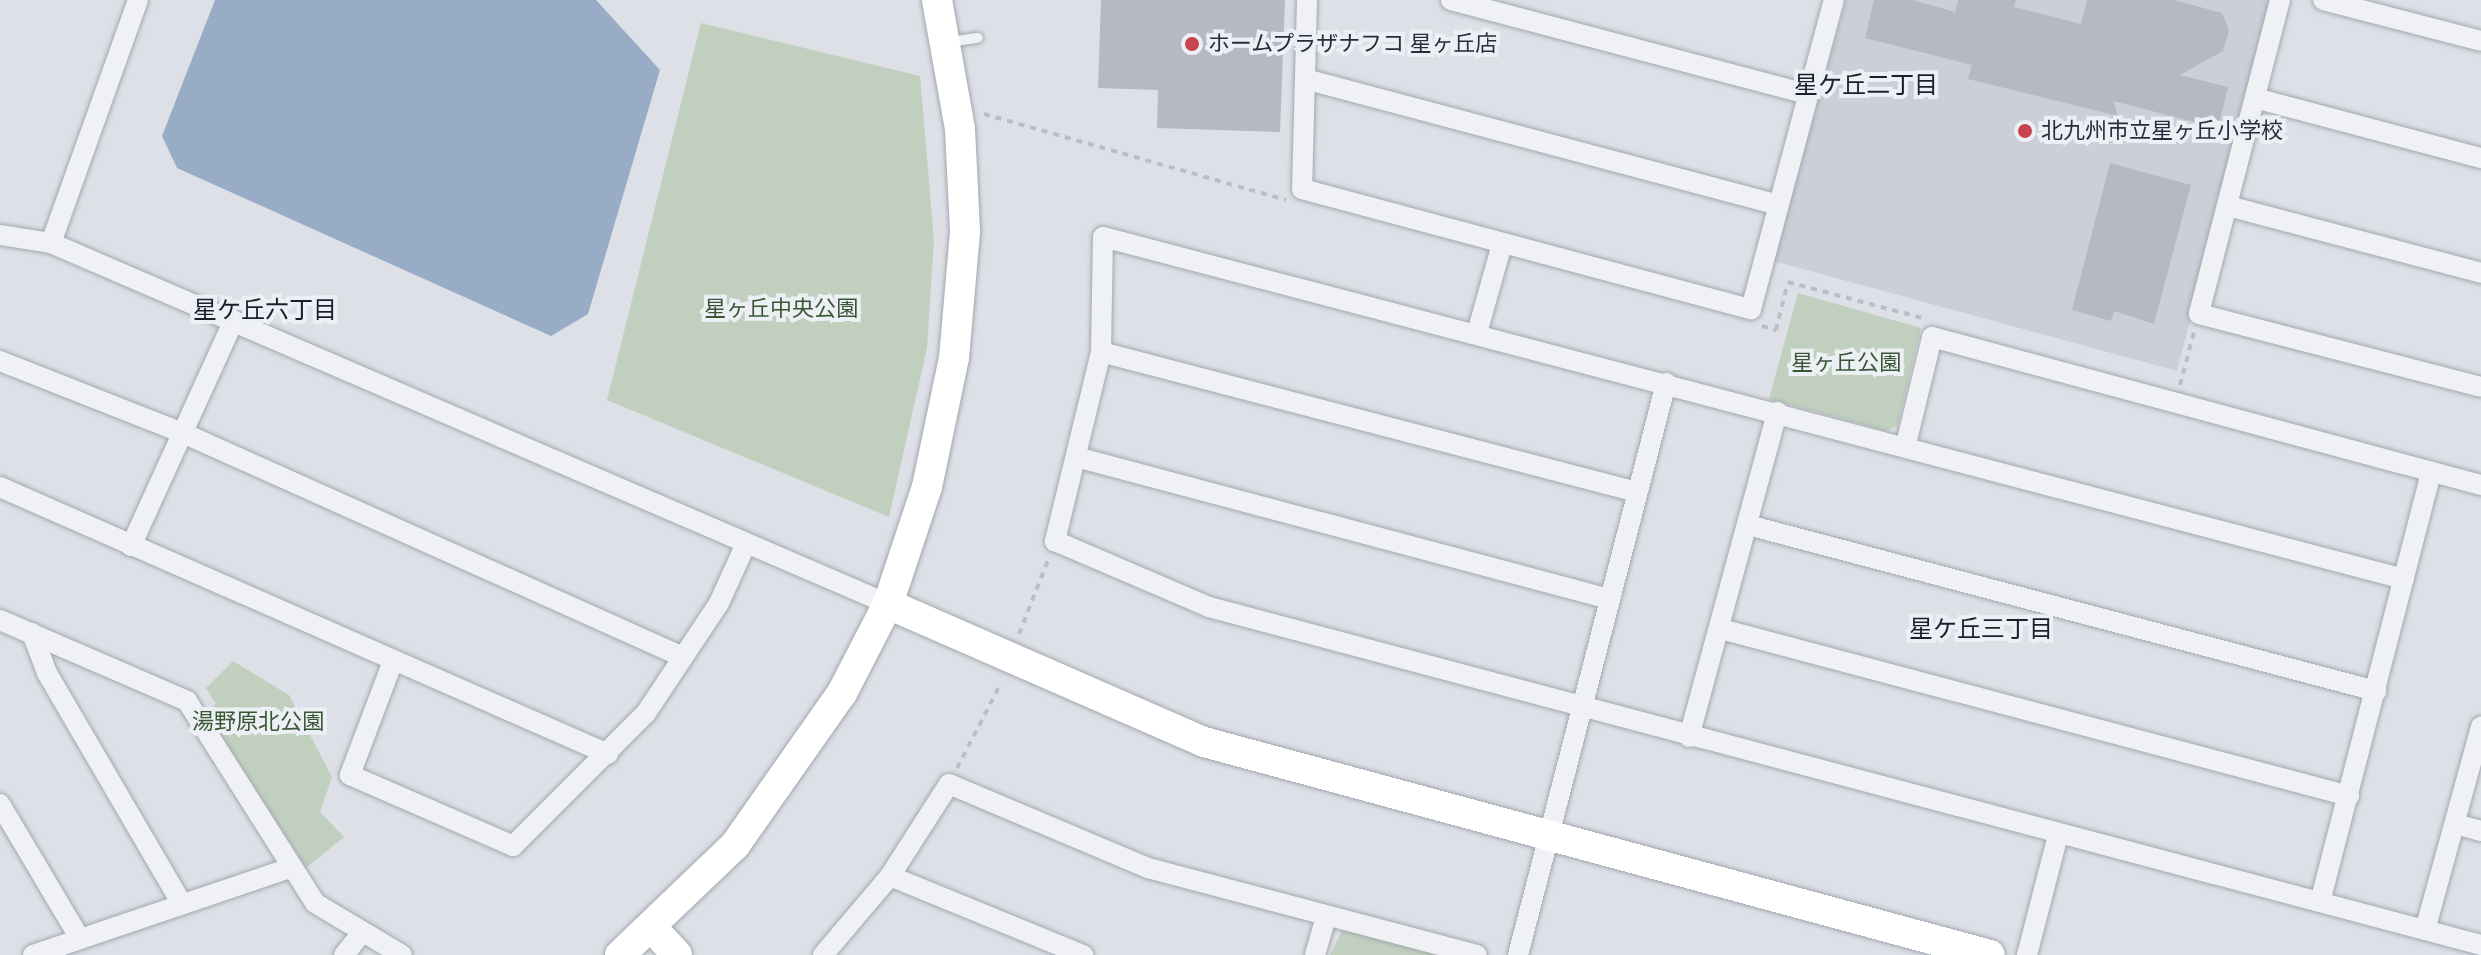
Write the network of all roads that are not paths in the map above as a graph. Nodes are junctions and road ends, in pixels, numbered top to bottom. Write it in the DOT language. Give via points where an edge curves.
graph roads {
  1 [pos="138,0"];
  2 [pos="937,0"];
  3 [pos="1307,0"];
  4 [pos="1451,0"];
  5 [pos="1834,0"];
  6 [pos="2280,0"];
  7 [pos="2323,0"];
  8 [pos="978,38"];
  9 [pos="2481,41"];
  10 [pos="945,43"];
  11 [pos="1305,79"];
  12 [pos="1807,94"];
  13 [pos="2255,98"];
  14 [pos="2481,158"];
  15 [pos="1779,205"];
  16 [pos="2228,206"];
  17 [pos="0,235"];
  18 [pos="51,243"];
  19 [pos="1502,244"];
  20 [pos="2481,273"];
  21 [pos="234,320"];
  22 [pos="1477,333"];
  23 [pos="1101,352"];
  24 [pos="0,361"];
  25 [pos="1666,383"];
  26 [pos="2481,387"];
  27 [pos="1777,412"];
  28 [pos="183,433"];
  29 [pos="1906,444"];
  30 [pos="1080,458"];
  31 [pos="2431,472"];
  32 [pos="2481,485"];
  33 [pos="0,487"];
  34 [pos="1637,492"];
  35 [pos="1748,525"];
  36 [pos="131,546"];
  37 [pos="745,546"];
  38 [pos="2404,579"];
  39 [pos="1609,599"];
  40 [pos="888,604"];
  41 [pos="0,620"];
  42 [pos="1721,629"];
  43 [pos="32,633"];
  44 [pos="683,657"];
  45 [pos="393,661"];
  46 [pos="2376,691"];
  47 [pos="1582,709"];
  48 [pos="2481,727"];
  49 [pos="1689,737"];
  50 [pos="608,754"];
  51 [pos="2349,796"];
  52 [pos="0,804"];
  53 [pos="2455,824"];
  54 [pos="2481,831"];
  55 [pos="2058,835"];
  56 [pos="1551,837"];
  57 [pos="290,868"];
  58 [pos="890,876"];
  59 [pos="2320,902"];
  60 [pos="182,904"];
  61 [pos="1326,917"];
  62 [pos="653,929"];
  63 [pos="2425,930"];
  64 [pos="361,934"];
  65 [pos="80,939"];
  66 [pos="2481,945"];
  67 [pos="33,955"];
  68 [pos="344,955"];
  69 [pos="402,955"];
  70 [pos="620,955"];
  71 [pos="677,955"];
  72 [pos="823,955"];
  73 [pos="1083,955"];
  74 [pos="1315,955"];
  75 [pos="1477,955"];
  76 [pos="1518,955"];
  77 [pos="1990,955"];
  78 [pos="2027,955"];
  1 -- 18 [label="street"];
  2 -- 10 [label="street"];
  3 -- 11 [label="street"];
  4 -- 12 [label="street"];
  5 -- 12 [label="street"];
  6 -- 13 [label="street"];
  7 -- 9 [label="street"];
  8 -- 10 [label="lane"];
  10 -- 40 [label="street" via="960,129 965,231 954,358 927,487"];
  11 -- 15 [label="street"];
  11 -- 19 [label="street" via="1302,189"];
  12 -- 15 [label="street"];
  13 -- 14 [label="street"];
  13 -- 16 [label="street"];
  15 -- 19 [label="street" via="1751,309"];
  16 -- 20 [label="street"];
  16 -- 26 [label="street" via="2199,314"];
  17 -- 18 [label="street"];
  18 -- 21 [label="street"];
  19 -- 22 [label="street"];
  21 -- 28 [label="street"];
  21 -- 37 [label="street"];
  22 -- 23 [label="street" via="1103,237"];
  22 -- 25 [label="street"];
  23 -- 30 [label="street"];
  23 -- 34 [label="street"];
  24 -- 28 [label="street"];
  25 -- 27 [label="street"];
  25 -- 34 [label="street"];
  27 -- 29 [label="street"];
  27 -- 35 [label="street"];
  28 -- 36 [label="street"];
  28 -- 44 [label="street"];
  29 -- 31 [label="street" via="1932,337"];
  29 -- 38 [label="street"];
  30 -- 39 [label="street"];
  30 -- 47 [label="street" via="1055,541 1209,607"];
  31 -- 32 [label="street"];
  31 -- 38 [label="street"];
  33 -- 36 [label="street"];
  34 -- 39 [label="street"];
  35 -- 42 [label="street"];
  35 -- 46 [label="street"];
  36 -- 45 [label="street"];
  37 -- 40 [label="street"];
  37 -- 44 [label="street"];
  38 -- 46 [label="street"];
  39 -- 47 [label="street"];
  40 -- 56 [label="street" via="1204,742"];
  40 -- 62 [label="street" via="842,693 735,845"];
  41 -- 43 [label="street"];
  42 -- 49 [label="street"];
  42 -- 51 [label="street"];
  43 -- 57 [label="street" via="187,701"];
  43 -- 60 [label="street" via="47,673"];
  44 -- 50 [label="street"];
  45 -- 50 [label="street"];
  45 -- 50 [label="street" via="350,775 432,811 513,846"];
  46 -- 51 [label="street"];
  47 -- 49 [label="street"];
  47 -- 56 [label="street"];
  48 -- 53 [label="street"];
  49 -- 55 [label="street"];
  51 -- 59 [label="street"];
  52 -- 65 [label="street"];
  53 -- 54 [label="street"];
  53 -- 63 [label="street"];
  55 -- 59 [label="street"];
  55 -- 78 [label="street"];
  56 -- 76 [label="street"];
  56 -- 77 [label="street"];
  57 -- 60 [label="street"];
  57 -- 64 [label="street" via="315,903"];
  58 -- 61 [label="street" via="949,784 1148,868"];
  58 -- 72 [label="street"];
  58 -- 73 [label="street"];
  59 -- 63 [label="street"];
  60 -- 65 [label="street"];
  61 -- 74 [label="street"];
  61 -- 75 [label="street"];
  62 -- 70 [label="street"];
  62 -- 71 [label="street"];
  63 -- 66 [label="street"];
  64 -- 68 [label="street"];
  64 -- 69 [label="street"];
  65 -- 67 [label="street"];
}
